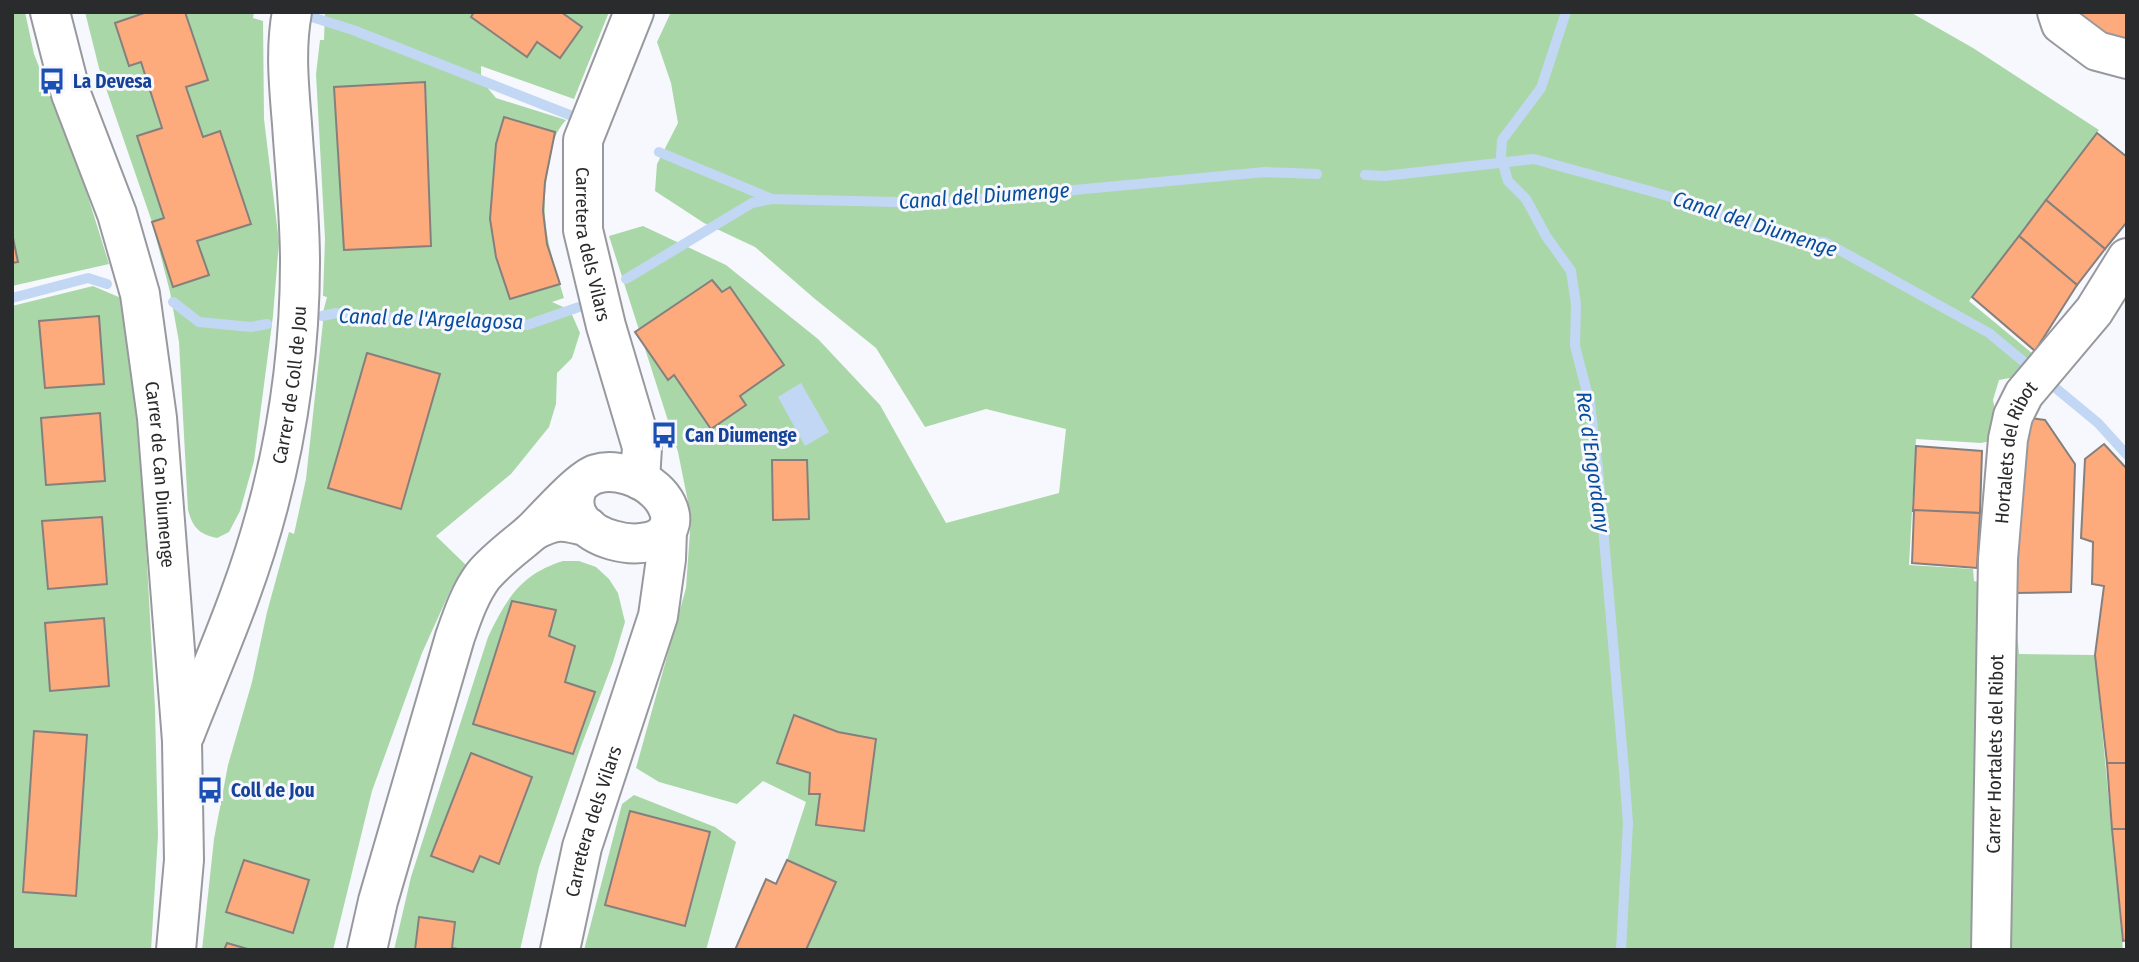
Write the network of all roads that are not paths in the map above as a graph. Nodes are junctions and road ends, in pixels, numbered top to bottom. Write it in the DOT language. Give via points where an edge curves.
graph roads {
  1 [pos="50,12"];
  2 [pos="634,12"];
  3 [pos="2057,12"];
  4 [pos="291,17"];
  5 [pos="2127,59"];
  6 [pos="2127,258"];
  7 [pos="640,480"];
  8 [pos="577,489"];
  9 [pos="588,527"];
  10 [pos="667,530"];
  11 [pos="533,531"];
  12 [pos="626,543"];
  13 [pos="1998,559"];
  14 [pos="658,616"];
  15 [pos="182,741"];
  16 [pos="176,950"];
  17 [pos="367,950"];
  18 [pos="560,950"];
  19 [pos="1991,950"];
  1 -- 15 [label="street, Carrer de Can Diumenge" via="71,94 117,214 141,294 157,418"];
  2 -- 7 [label="street, Carretera dels Vilars" via="589,128 583,230 642,447"];
  3 -- 5 [label="street" via="2062,24 2097,51"];
  4 -- 15 [label="street, Carrer de Coll de Jou" via="288,61 300,263 296,352 285,434 241,594"];
  6 -- 13 [label="street, Hortalets del Ribot" via="2094,311 2024,394 2013,416"];
  7 -- 8 [label="street" via="596,473"];
  7 -- 10 [label="street" via="662,496 668,507"];
  8 -- 9 [label="street" via="576,514"];
  8 -- 11 [label="street"];
  9 -- 11 [label="street" via="550,522"];
  9 -- 12 [label="street"];
  10 -- 12 [label="street" via="651,540"];
  10 -- 14 [label="street, Carretera dels Vilars"];
  11 -- 17 [label="street" via="482,578 465,609 377,901"];
  12 -- 14 [label="street, Carretera dels Vilars" via="650,577"];
  13 -- 19 [label="street, Carrer Hortalets del Ribot"];
  14 -- 18 [label="street, Carretera dels Vilars" via="582,847"];
  15 -- 16 [label="street, Carrer de Can Diumenge" via="184,860"];
}
